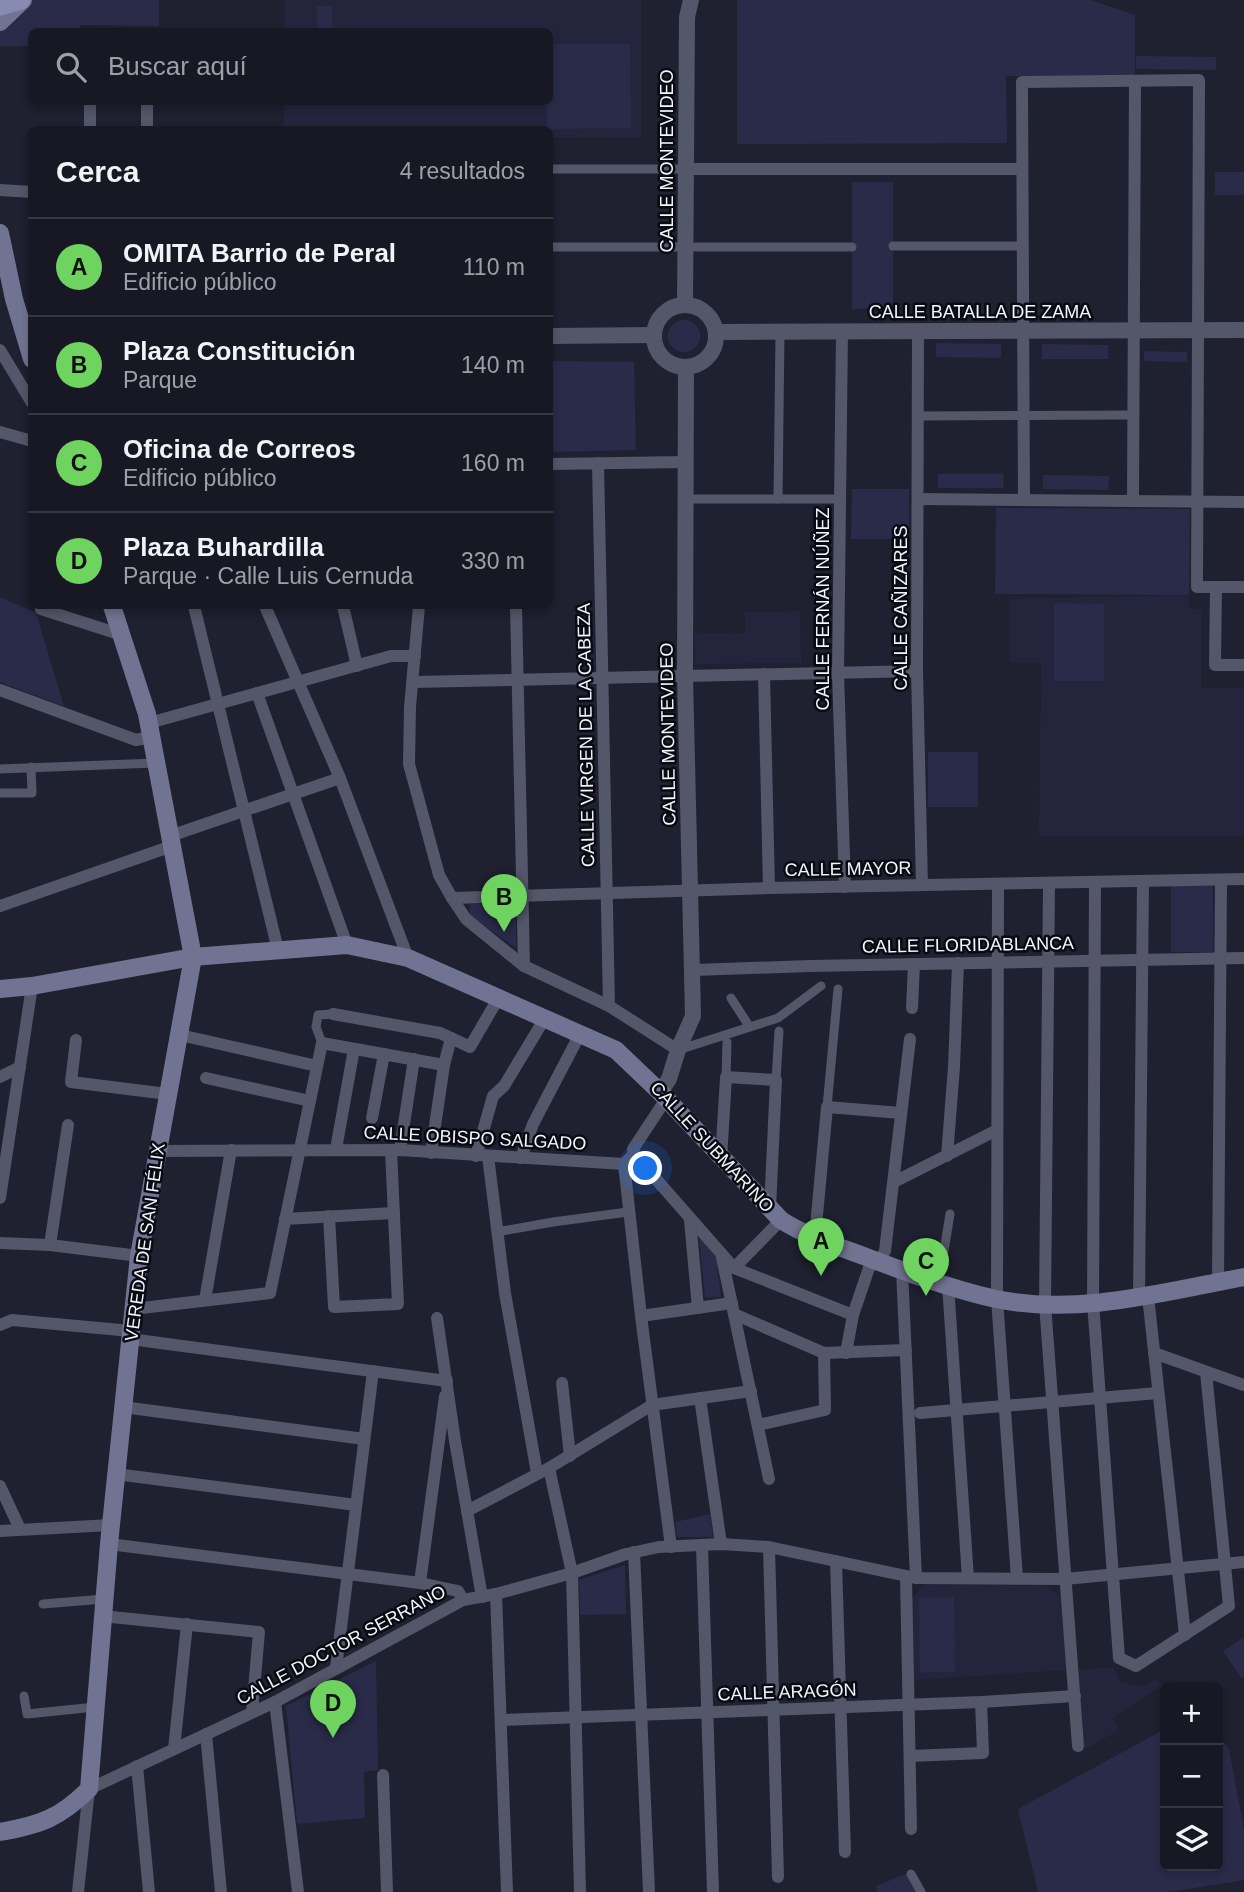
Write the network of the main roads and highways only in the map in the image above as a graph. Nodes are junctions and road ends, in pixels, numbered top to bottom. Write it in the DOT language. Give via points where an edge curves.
graph roads {
  1 [pos="22,0"];
  2 [pos="0,6"];
  3 [pos="0,22"];
  4 [pos="0,233"];
  5 [pos="28,334"];
  6 [pos="113,609"];
  7 [pos="193,957"];
  8 [pos="0,989"];
  9 [pos="1244,1277"];
  10 [pos="0,1832"];
  1 -- 2 [label="main road"];
  1 -- 3 [label="main road"];
  4 -- 5 [label="main road"];
  6 -- 7 [label="main road, VEREDA DE SAN FÉLIX" via="150,730"];
  7 -- 8 [label="main road, CALLE SUBMARINO"];
  7 -- 9 [label="main road, CALLE SUBMARINO" via="347,945 408,958 616,1050 776,1215 795,1229 902,1270 944,1277 997,1299 1093,1302"];
  7 -- 10 [label="main road, VEREDA DE SAN FÉLIX" via="139,1256 89,1788 49,1820"];
}
